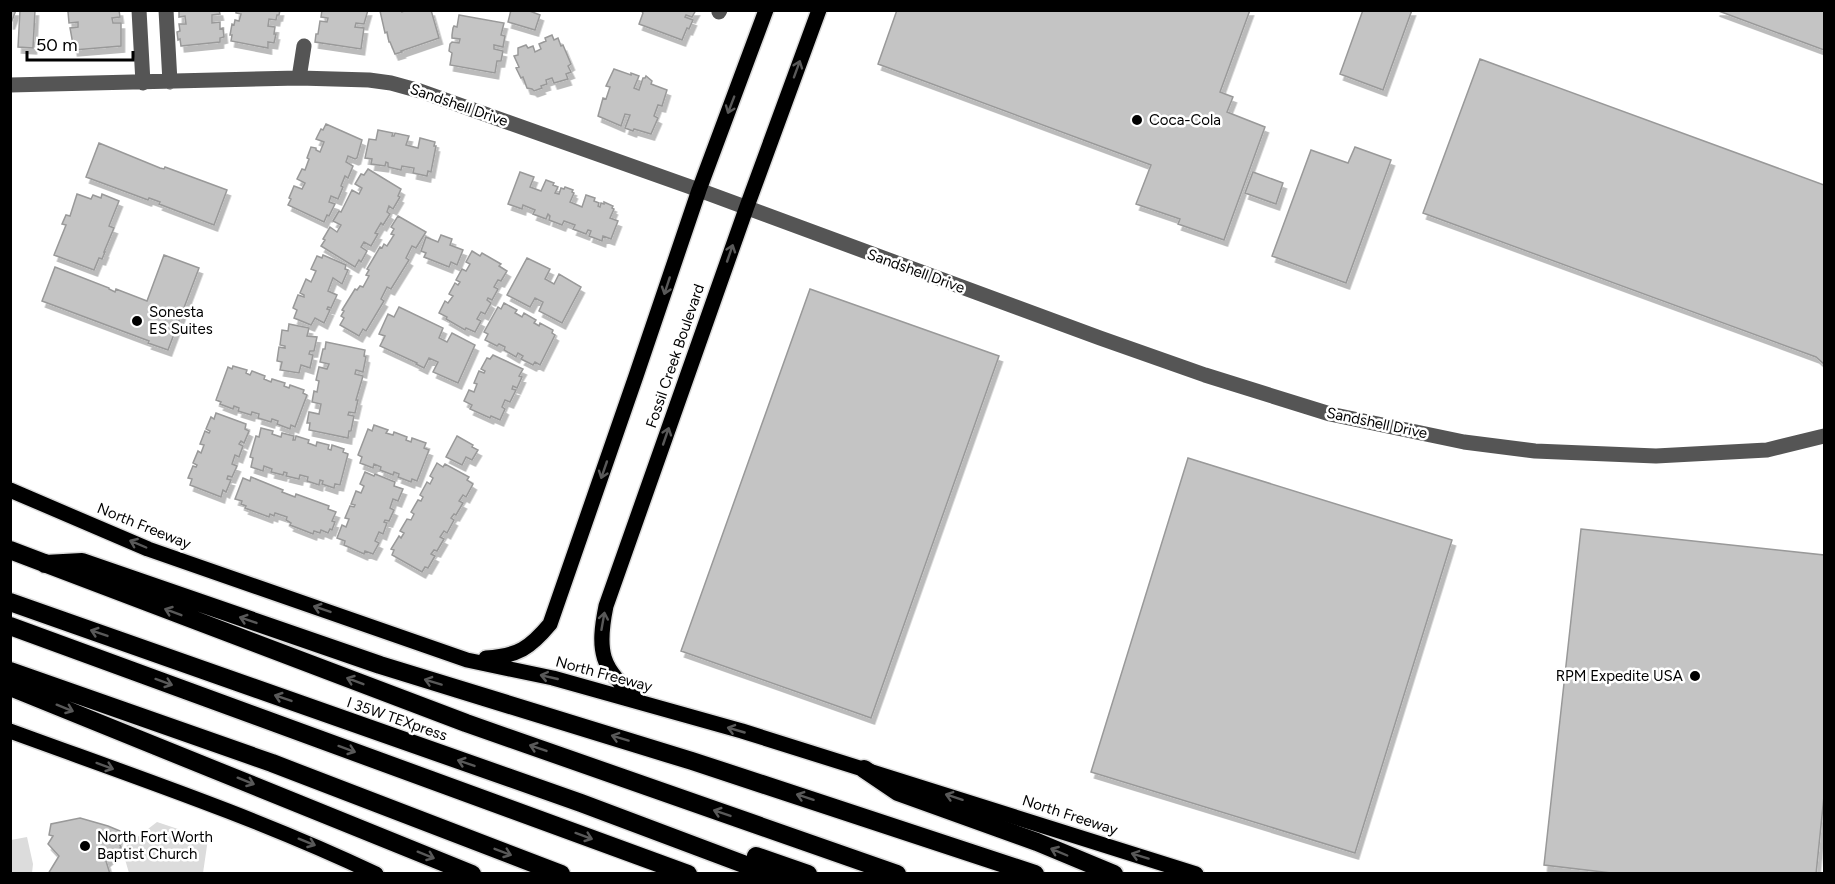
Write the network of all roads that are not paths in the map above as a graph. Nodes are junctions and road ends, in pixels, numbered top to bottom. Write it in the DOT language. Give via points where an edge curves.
graph roads {
  1 [pos="139,10"];
  2 [pos="166,10"];
  3 [pos="765,10"];
  4 [pos="819,10"];
  5 [pos="304,46"];
  6 [pos="299,78"];
  7 [pos="170,82"];
  8 [pos="143,83"];
  9 [pos="10,85"];
  10 [pos="699,190"];
  11 [pos="746,209"];
  12 [pos="1824,436"];
  13 [pos="10,490"];
  14 [pos="10,550"];
  15 [pos="45,564"];
  16 [pos="10,602"];
  17 [pos="10,626"];
  18 [pos="467,660"];
  19 [pos="10,671"];
  20 [pos="10,687"];
  21 [pos="645,703"];
  22 [pos="10,731"];
  23 [pos="864,769"];
  24 [pos="667,835"];
  25 [pos="681,872"];
  26 [pos="376,873"];
  27 [pos="472,873"];
  28 [pos="561,873"];
  29 [pos="771,873"];
  30 [pos="808,873"];
  31 [pos="897,873"];
  32 [pos="1035,873"];
  33 [pos="1114,873"];
  34 [pos="1196,873"];
  1 -- 8 [label="street"];
  2 -- 7 [label="street"];
  3 -- 10 [label="main road, Fossil Creek Boulevard, one-way"];
  11 -- 4 [label="main road, Fossil Creek Boulevard, one-way"];
  5 -- 6 [label="street"];
  6 -- 7 [label="street, Sandshell Drive"];
  6 -- 10 [label="street, Sandshell Drive" via="369,80 420,91"];
  7 -- 8 [label="street, Sandshell Drive"];
  8 -- 9 [label="street, Sandshell Drive"];
  10 -- 11 [label="street, Sandshell Drive"];
  10 -- 18 [label="main road, Fossil Creek Boulevard, one-way" via="550,624 535,642 506,657"];
  11 -- 12 [label="street, Sandshell Drive" via="1205,375 1330,414 1464,442 1535,452 1656,456 1767,450"];
  21 -- 11 [label="main road, Fossil Creek Boulevard, one-way" via="621,685 607,666 601,629"];
  18 -- 13 [label="main road, North Freeway, one-way" via="148,549"];
  14 -- 15 [label="highway"];
  31 -- 15 [label="highway, one-way" via="466,723"];
  32 -- 15 [label="highway, one-way" via="380,665 82,562"];
  24 -- 16 [label="highway, I 35W TEXpress, one-way"];
  17 -- 25 [label="highway, one-way"];
  21 -- 18 [label="main road, North Freeway, one-way"];
  19 -- 28 [label="highway, one-way" via="272,763"];
  20 -- 27 [label="highway, one-way"];
  23 -- 21 [label="main road, North Freeway, one-way"];
  22 -- 26 [label="main road, one-way" via="243,816"];
  33 -- 23 [label="highway, one-way" via="898,792"];
  34 -- 23 [label="main road, North Freeway, one-way"];
  24 -- 29 [label="highway, I 35W TEXpress"];
  24 -- 30 [label="highway" via="708,840"];
}
